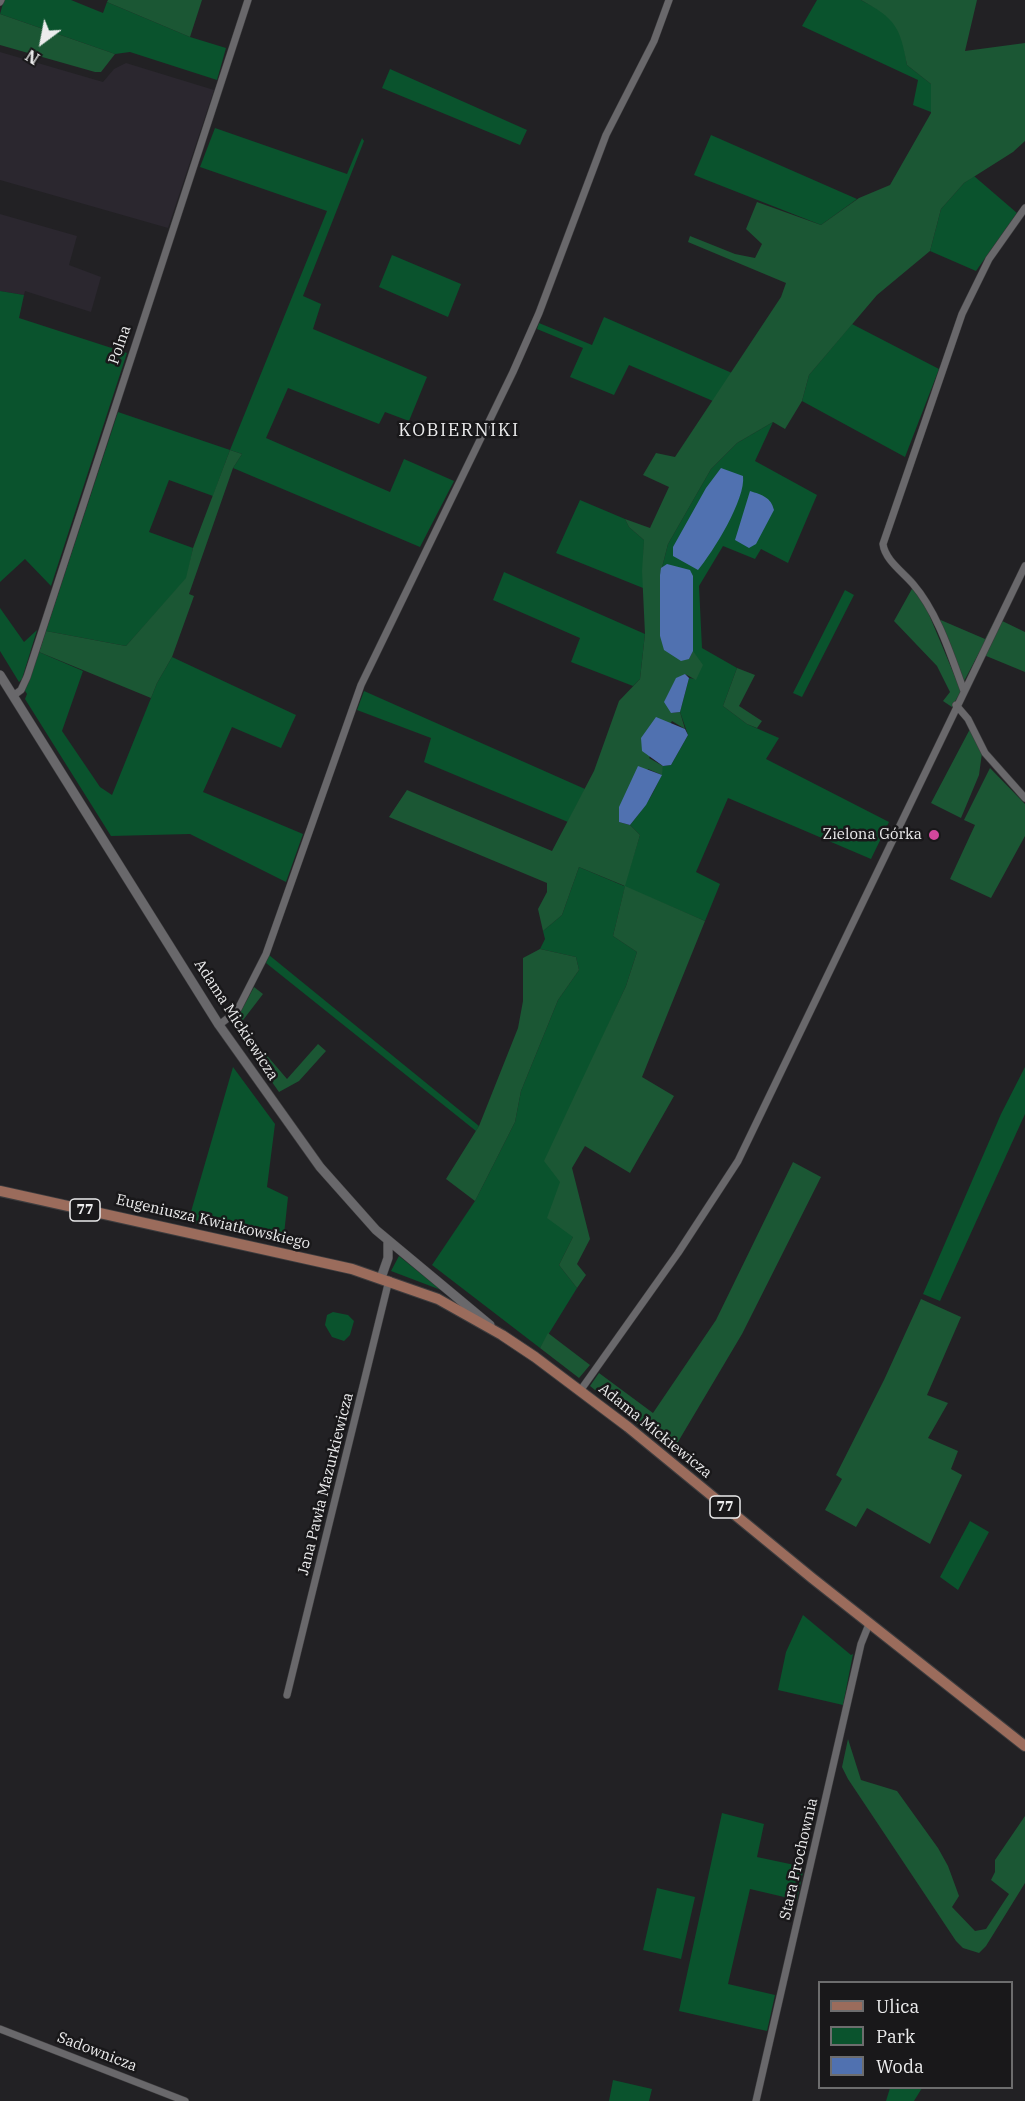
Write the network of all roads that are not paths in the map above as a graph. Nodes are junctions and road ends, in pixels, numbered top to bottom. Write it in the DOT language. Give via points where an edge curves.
graph roads {
  1 [pos="248,0"];
  2 [pos="669,0"];
  3 [pos="1025,208"];
  4 [pos="1025,566"];
  5 [pos="0,675"];
  6 [pos="964,691"];
  7 [pos="13,696"];
  8 [pos="956,705"];
  9 [pos="1025,798"];
  10 [pos="219,1025"];
  11 [pos="0,1191"];
  12 [pos="388,1241"];
  13 [pos="385,1279"];
  14 [pos="502,1335"];
  15 [pos="580,1391"];
  16 [pos="869,1624"];
  17 [pos="288,1695"];
  18 [pos="1025,1746"];
  19 [pos="0,2029"];
  20 [pos="185,2101"];
  21 [pos="756,2101"];
  1 -- 7 [label="street, Polna" via="27,677"];
  2 -- 10 [label="street" via="654,41 606,135 513,372 361,685 266,954 237,1011"];
  3 -- 6 [label="street" via="989,259 962,314 883,544 892,562 928,604"];
  4 -- 6 [label="street"];
  5 -- 7 [label="street, Adama Mickiewicza"];
  6 -- 8 [label="street"];
  7 -- 10 [label="street, Adama Mickiewicza"];
  8 -- 9 [label="street" via="968,719 985,753"];
  8 -- 15 [label="street" via="738,1161"];
  10 -- 12 [label="street, Adama Mickiewicza" via="320,1167"];
  11 -- 13 [label="main road, Eugeniusza Kwiatkowskiego / 77"];
  12 -- 13 [label="street"];
  12 -- 14 [label="street, Adama Mickiewicza"];
  13 -- 14 [label="main road, Adama Mickiewicza / 77" via="438,1299"];
  13 -- 17 [label="street, Jana Pawła Mazurkiewicza"];
  14 -- 15 [label="main road, Adama Mickiewicza / 77"];
  15 -- 16 [label="main road, Adama Mickiewicza / 77"];
  16 -- 18 [label="main road, 77"];
  16 -- 21 [label="street, Stara Prochownia" via="861,1644"];
  19 -- 20 [label="street, Sadownicza"];
}
